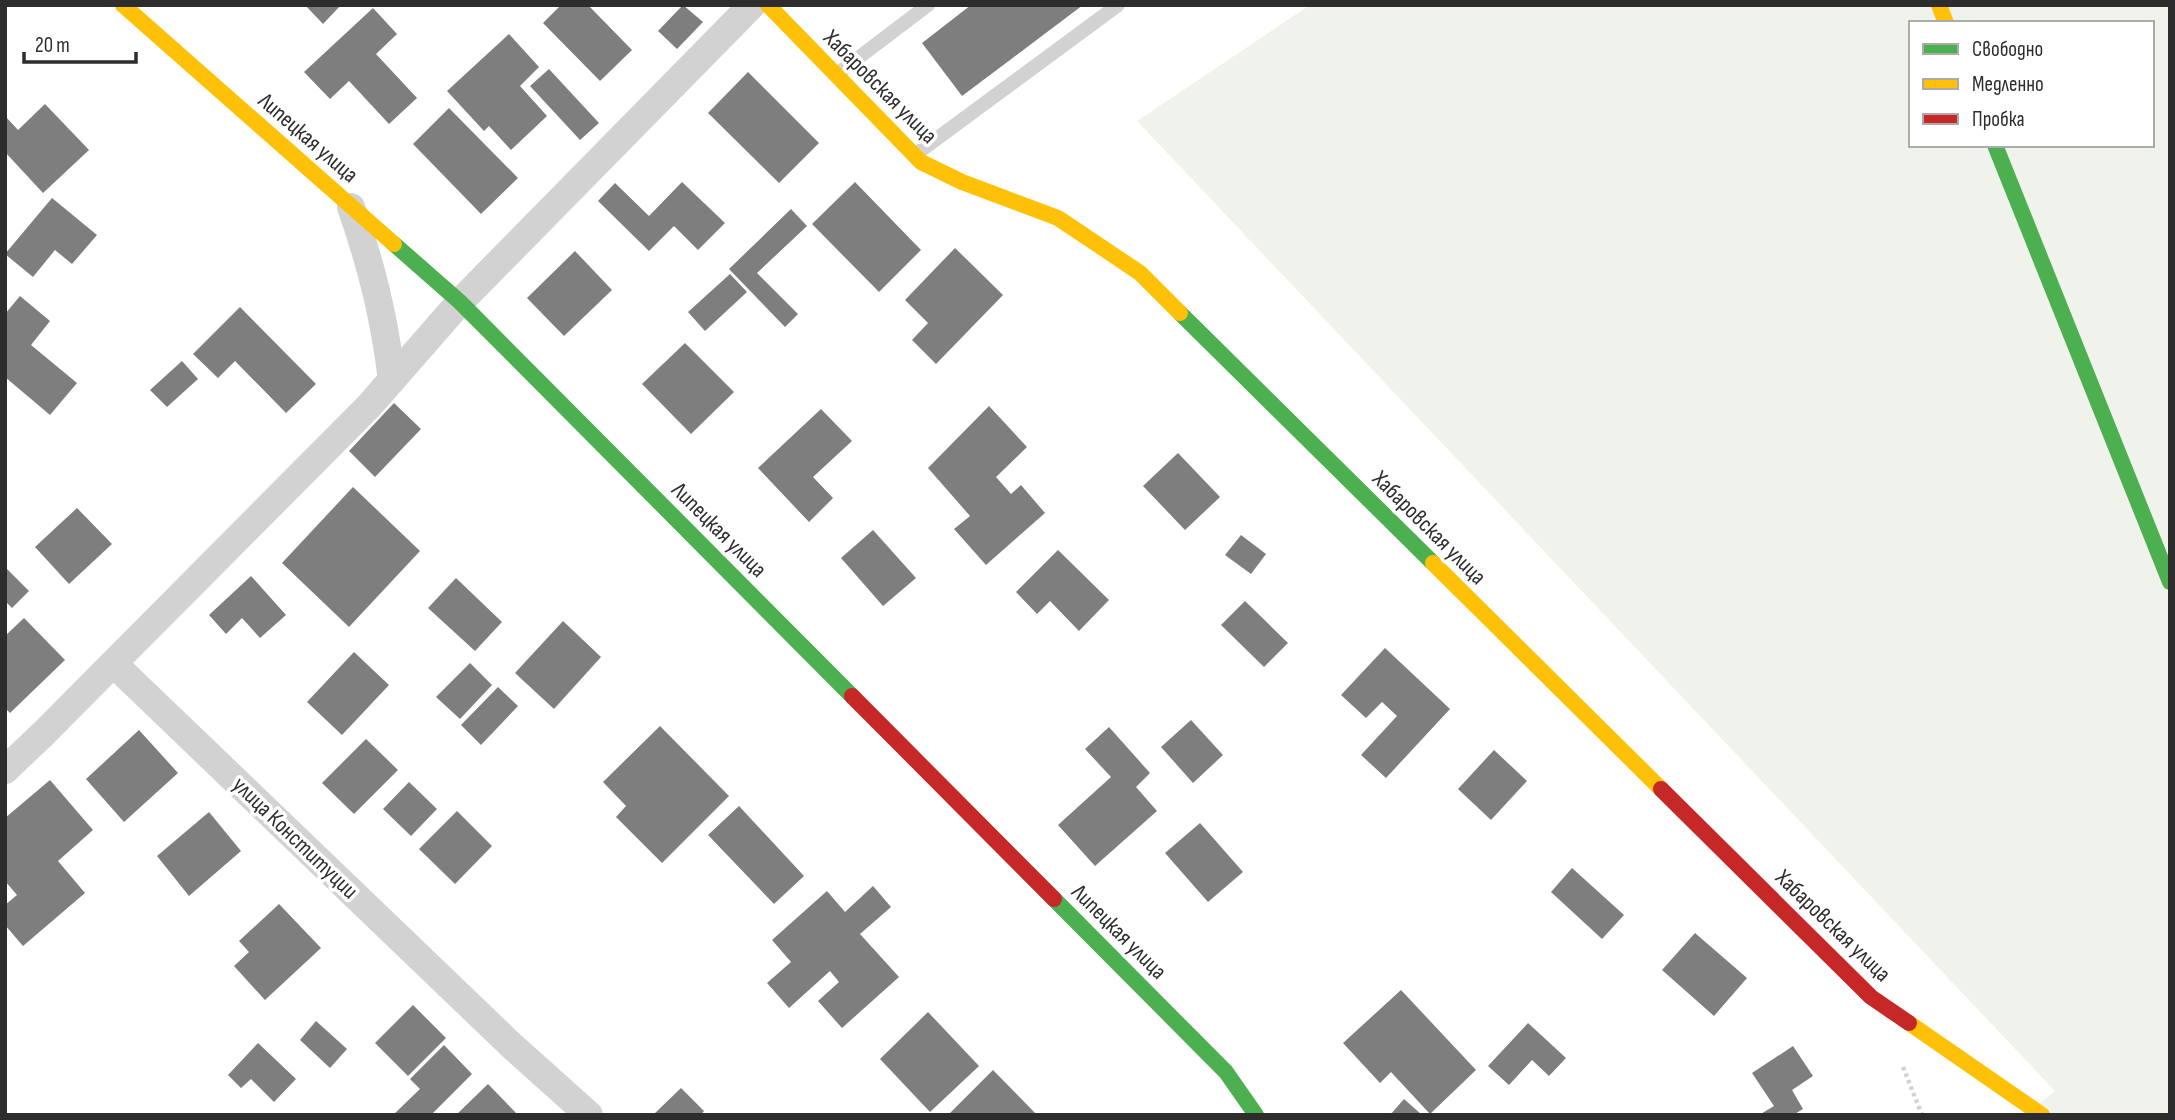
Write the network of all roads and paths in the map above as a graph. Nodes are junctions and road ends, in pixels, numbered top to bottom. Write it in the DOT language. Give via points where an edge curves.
graph roads {
  1 [pos="123,5"];
  2 [pos="752,5"];
  3 [pos="768,5"];
  4 [pos="928,5"];
  5 [pos="1118,5"];
  6 [pos="836,75"];
  7 [pos="1996,147"];
  8 [pos="915,155"];
  9 [pos="351,205"];
  10 [pos="460,302"];
  11 [pos="392,380"];
  12 [pos="2170,582"];
  13 [pos="114,663"];
  14 [pos="5,770"];
  15 [pos="589,1115"];
  16 [pos="1256,1115"];
  17 [pos="2042,1115"];
  1 -- 9 [label="street, Липецкая улица"];
  2 -- 10 [label="street"];
  3 -- 6 [label="street, Хабаровская улица"];
  4 -- 6 [label="lane"];
  5 -- 8 [label="lane"];
  6 -- 8 [label="street, Хабаровская улица"];
  7 -- 12 [label="street"];
  8 -- 17 [label="street, Хабаровская улица" via="962,182 1058,218 1140,273 1871,996"];
  9 -- 10 [label="street, Липецкая улица"];
  9 -- 11 [label="street" via="385,326"];
  10 -- 11 [label="street"];
  10 -- 16 [label="street, Липецкая улица" via="1226,1072"];
  11 -- 13 [label="street"];
  13 -- 14 [label="street"];
  13 -- 15 [label="street, улица Конституции"];
}
